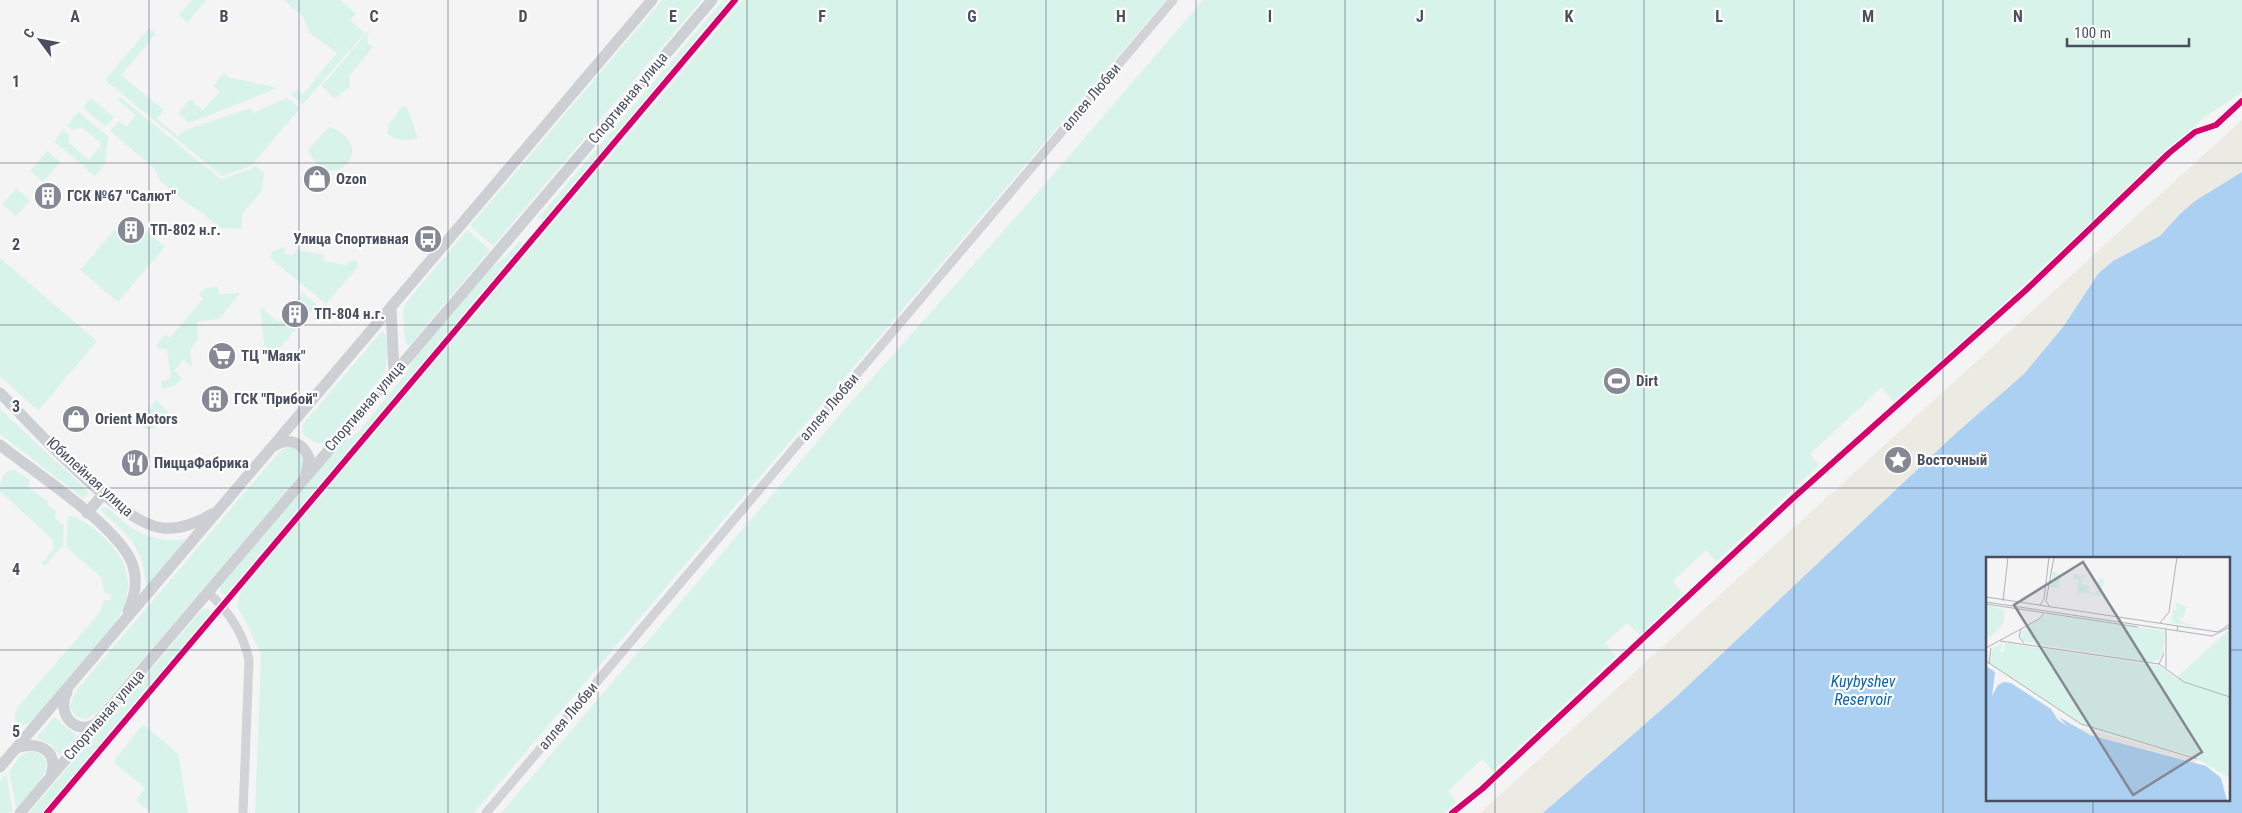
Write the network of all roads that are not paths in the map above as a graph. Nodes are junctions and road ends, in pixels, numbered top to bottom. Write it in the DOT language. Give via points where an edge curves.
graph roads {
  1 [pos="652,0"];
  2 [pos="712,0"];
  3 [pos="734,0"];
  4 [pos="1173,0"];
  5 [pos="2242,101"];
  6 [pos="391,308"];
  7 [pos="394,373"];
  8 [pos="0,393"];
  9 [pos="0,446"];
  10 [pos="273,446"];
  11 [pos="305,476"];
  12 [pos="104,493"];
  13 [pos="220,509"];
  14 [pos="87,512"];
  15 [pos="208,592"];
  16 [pos="222,605"];
  17 [pos="124,621"];
  18 [pos="71,684"];
  19 [pos="100,721"];
  20 [pos="16,748"];
  21 [pos="0,767"];
  22 [pos="51,776"];
  23 [pos="20,813"];
  24 [pos="47,813"];
  25 [pos="243,813"];
  26 [pos="486,813"];
  27 [pos="1452,813"];
  1 -- 6 [label="main road"];
  2 -- 7 [label="main road, Спортивная улица"];
  3 -- 16 [label="street"];
  4 -- 26 [label="street, аллея Любви"];
  5 -- 27 [label="street" via="2216,125 2195,132 2169,153 2026,290 1792,499 1482,789"];
  6 -- 7 [label="main road"];
  6 -- 10 [label="main road"];
  7 -- 11 [label="main road, Спортивная улица"];
  8 -- 12 [label="main road, Юбилейная улица"];
  9 -- 14 [label="main road, Юбилейная улица"];
  10 -- 11 [label="main road" via="289,441 302,446 309,458"];
  10 -- 13 [label="main road"];
  11 -- 15 [label="main road, Спортивная улица"];
  12 -- 13 [label="main road, Юбилейная улица" via="132,516 161,528 184,526"];
  12 -- 14 [label="main road"];
  13 -- 17 [label="main road"];
  14 -- 17 [label="main road, Юбилейная улица" via="115,537 132,562 136,587"];
  15 -- 16 [label="street"];
  15 -- 19 [label="main road, Спортивная улица"];
  16 -- 24 [label="street"];
  16 -- 25 [label="street" via="238,628 249,660"];
  17 -- 18 [label="main road"];
  18 -- 19 [label="main road" via="62,706 67,719 86,727"];
  18 -- 20 [label="main road"];
  19 -- 22 [label="main road, Спортивная улица"];
  20 -- 21 [label="main road"];
  20 -- 22 [label="main road" via="30,744 44,749 52,762"];
  22 -- 23 [label="main road, Спортивная улица"];
}
